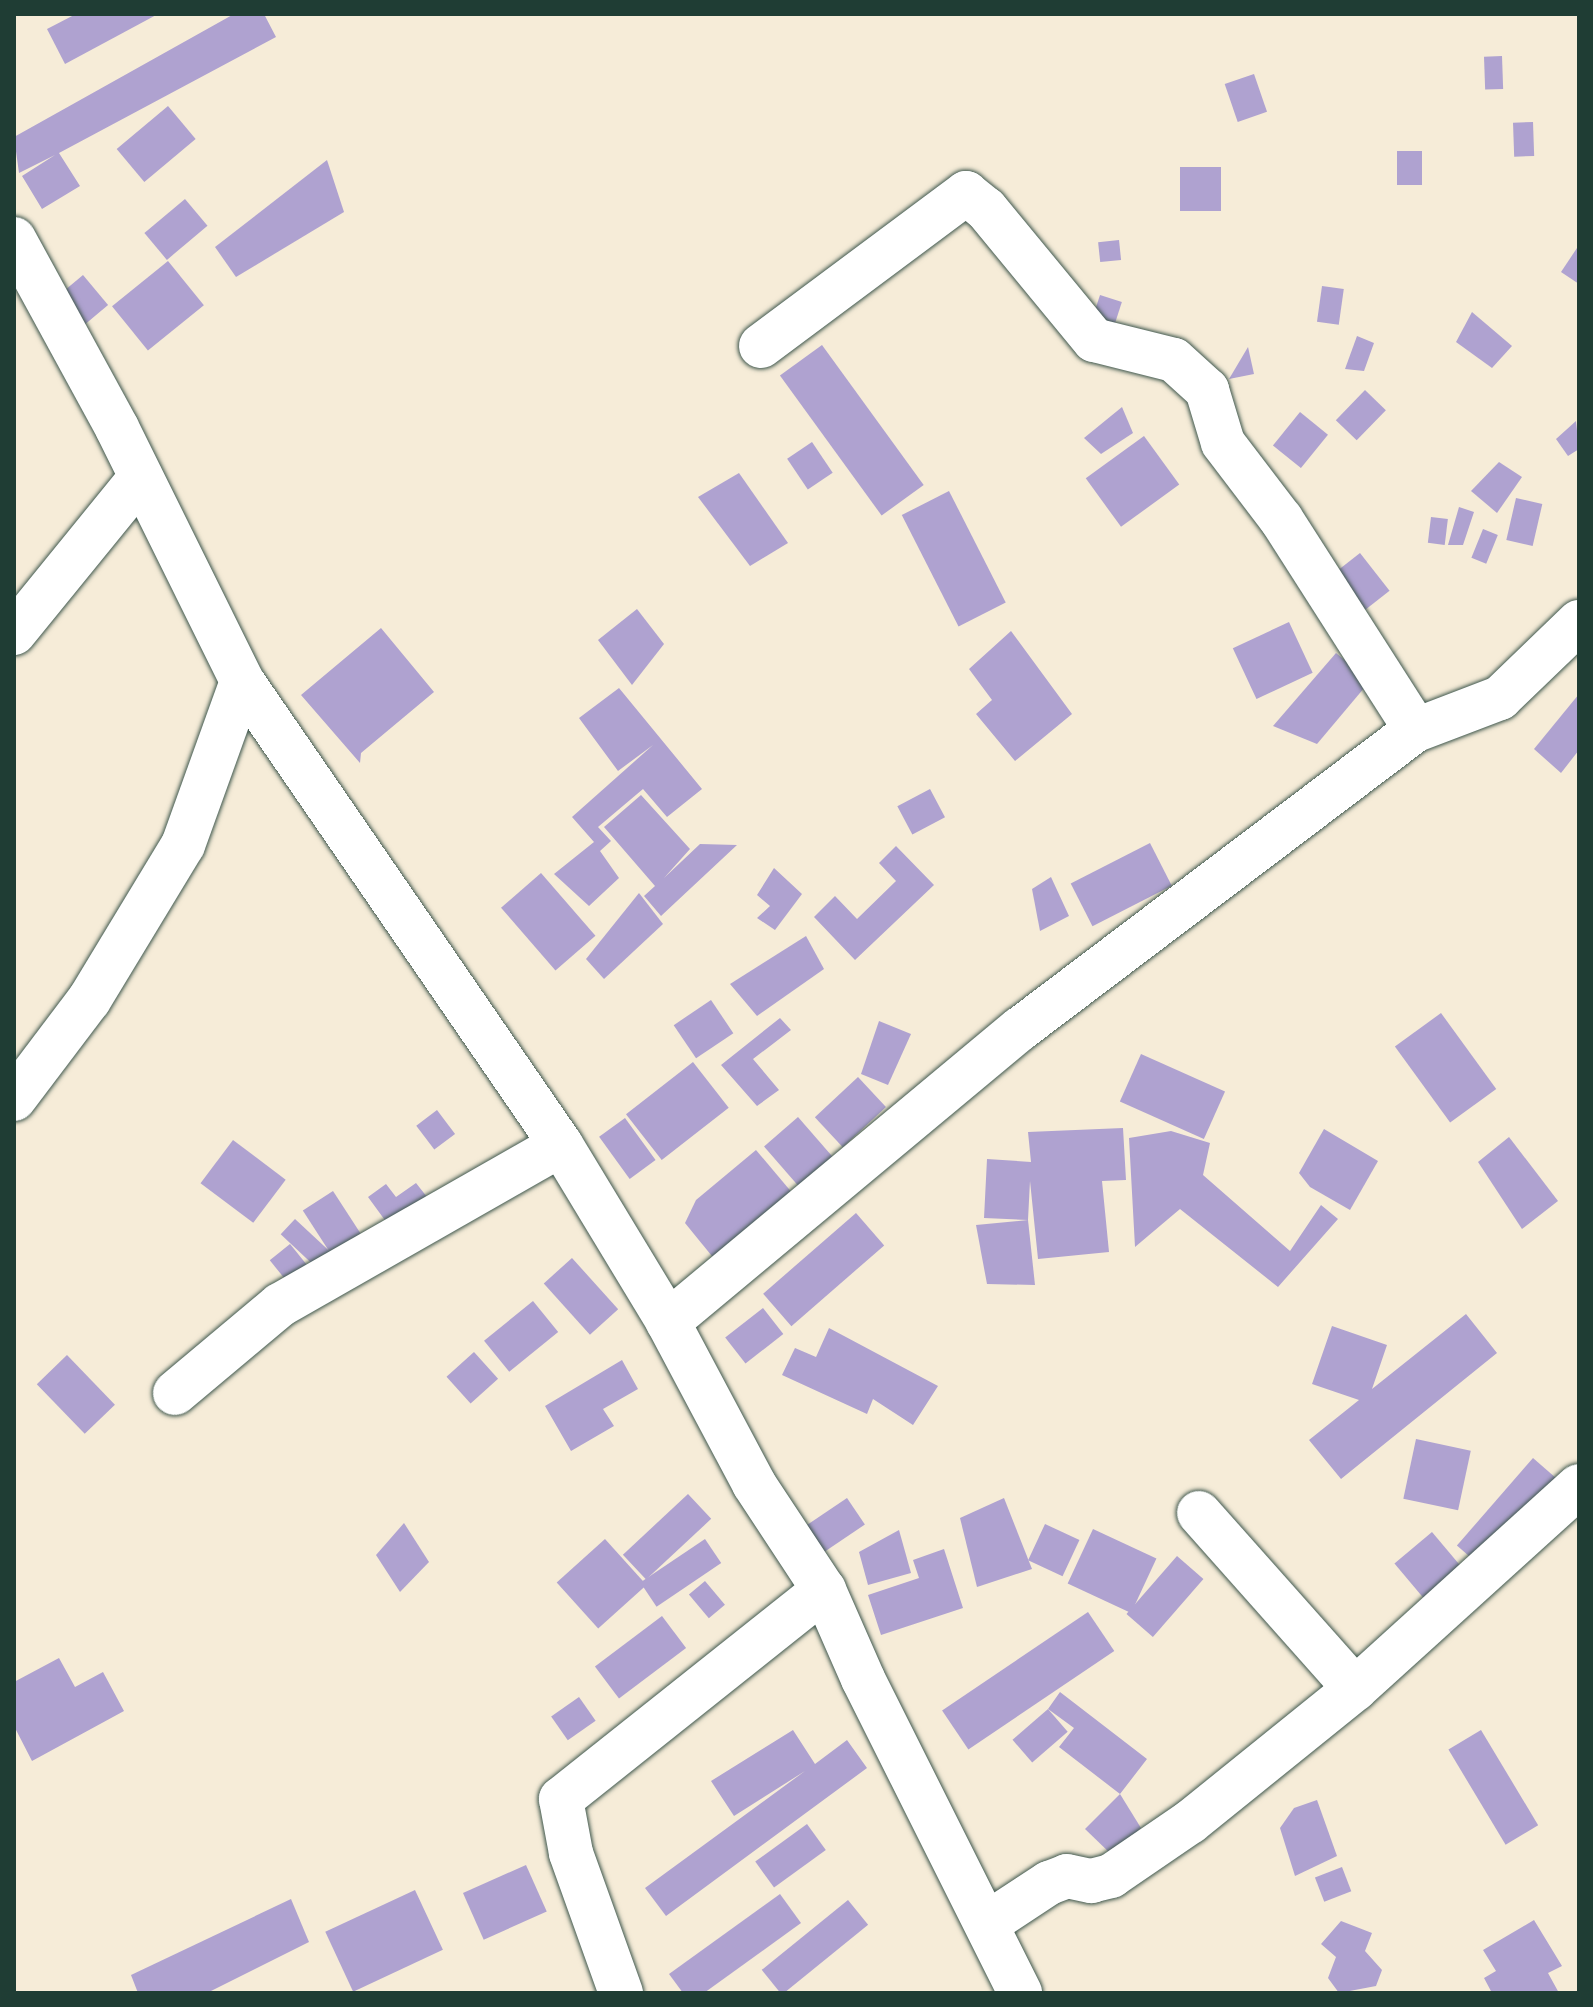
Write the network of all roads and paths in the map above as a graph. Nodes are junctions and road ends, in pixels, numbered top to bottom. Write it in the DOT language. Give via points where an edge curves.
graph roads {
  1 [pos="14,239"];
  2 [pos="761,346"];
  3 [pos="141,477"];
  4 [pos="1579,622"];
  5 [pos="14,633"];
  6 [pos="242,681"];
  7 [pos="1416,730"];
  8 [pos="14,1099"];
  9 [pos="561,1145"];
  10 [pos="668,1322"];
  11 [pos="175,1393"];
  12 [pos="1579,1486"];
  13 [pos="1199,1513"];
  14 [pos="824,1590"];
  15 [pos="1355,1689"];
  16 [pos="988,1923"];
  17 [pos="621,1993"];
  18 [pos="1020,1993"];
  1 -- 3 [label="street"];
  2 -- 7 [label="street" via="966,193 986,209 1094,340 1174,360 1207,390 1223,443 1281,519"];
  3 -- 5 [label="street"];
  3 -- 6 [label="street"];
  4 -- 7 [label="street" via="1500,698"];
  6 -- 8 [label="street" via="183,845 89,1000"];
  6 -- 9 [label="street"];
  7 -- 10 [label="street" via="1020,1029"];
  9 -- 10 [label="street"];
  9 -- 11 [label="street" via="280,1305"];
  10 -- 14 [label="street" via="754,1484"];
  12 -- 15 [label="street"];
  13 -- 15 [label="street"];
  14 -- 16 [label="street" via="863,1679"];
  14 -- 17 [label="street" via="561,1799 571,1853"];
  15 -- 16 [label="street" via="1190,1822 1111,1876 1091,1881 1067,1876"];
  16 -- 18 [label="street"];
}
